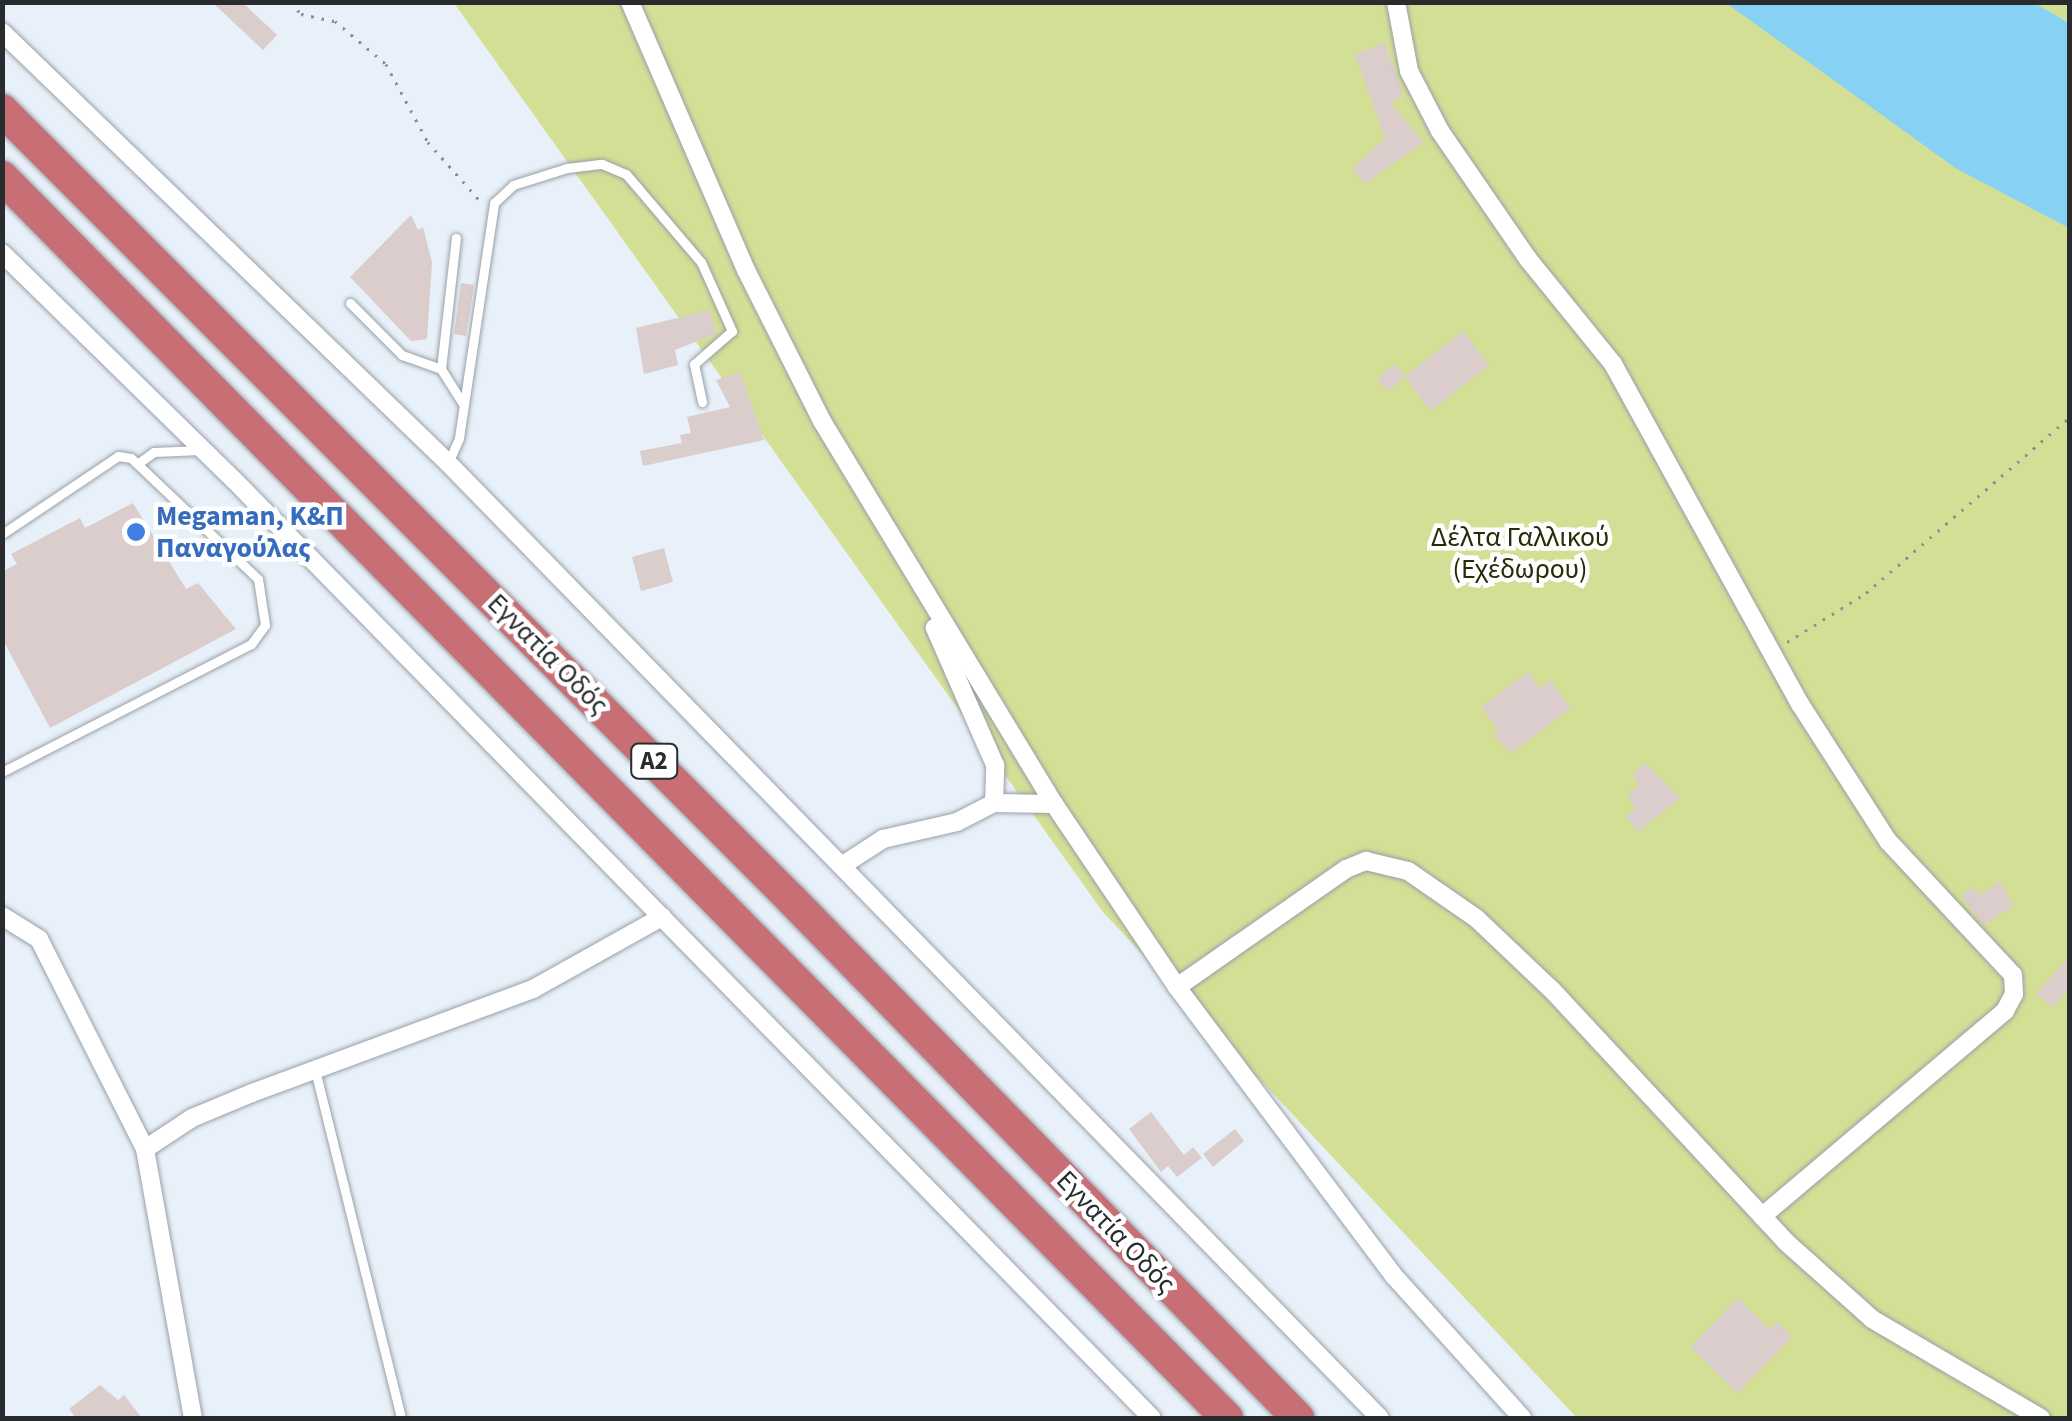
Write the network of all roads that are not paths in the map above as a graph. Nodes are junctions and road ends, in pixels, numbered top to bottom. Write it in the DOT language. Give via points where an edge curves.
graph roads {
  1 [pos="630,2"];
  2 [pos="1396,2"];
  3 [pos="2,32"];
  4 [pos="2,110"];
  5 [pos="2,177"];
  6 [pos="456,238"];
  7 [pos="2,253"];
  8 [pos="350,304"];
  9 [pos="441,368"];
  10 [pos="702,402"];
  11 [pos="464,406"];
  12 [pos="203,450"];
  13 [pos="140,462"];
  14 [pos="448,463"];
  15 [pos="2,534"];
  16 [pos="907,564"];
  17 [pos="2,772"];
  18 [pos="994,803"];
  19 [pos="1054,804"];
  20 [pos="843,865"];
  21 [pos="2,916"];
  22 [pos="662,917"];
  23 [pos="1177,987"];
  24 [pos="315,1070"];
  25 [pos="145,1150"];
  26 [pos="1762,1216"];
  27 [pos="193,1418"];
  28 [pos="402,1418"];
  29 [pos="1152,1418"];
  30 [pos="1228,1418"];
  31 [pos="1298,1418"];
  32 [pos="1380,1418"];
  33 [pos="1522,1418"];
  34 [pos="2041,1418"];
  1 -- 16 [label="street" via="754,287 822,421"];
  2 -- 26 [label="street" via="1409,71 1440,130 1528,259 1613,364 1769,653 1888,841 2003,958 2014,994 2005,1012"];
  3 -- 14 [label="street"];
  4 -- 31 [label="highway, Εγνατία Οδός / Α2" via="749,856"];
  5 -- 30 [label="highway, Εγνατία Οδός / Α2"];
  6 -- 9 [label="lane"];
  7 -- 12 [label="street"];
  8 -- 9 [label="lane" via="402,355"];
  9 -- 11 [label="lane"];
  10 -- 11 [label="lane" via="694,364 728,338 731,324 687,241 626,174 602,164 567,168 504,190 490,214"];
  11 -- 14 [label="lane"];
  12 -- 13 [label="lane" via="154,452"];
  12 -- 22 [label="street"];
  13 -- 15 [label="lane" via="118,456"];
  13 -- 17 [label="lane" via="258,580 265,633"];
  14 -- 20 [label="street"];
  16 -- 18 [label="street" via="995,765"];
  16 -- 19 [label="street"];
  18 -- 19 [label="street"];
  18 -- 20 [label="street" via="957,822 883,840"];
  19 -- 23 [label="street"];
  20 -- 32 [label="street"];
  21 -- 25 [label="street" via="40,939"];
  22 -- 24 [label="street" via="533,989"];
  22 -- 29 [label="street"];
  23 -- 26 [label="street" via="1346,868 1366,862 1408,871 1476,918 1552,990"];
  23 -- 33 [label="street" via="1394,1276"];
  24 -- 25 [label="street" via="192,1118"];
  24 -- 28 [label="lane"];
  25 -- 27 [label="street"];
  26 -- 34 [label="street" via="1872,1319"];
}
